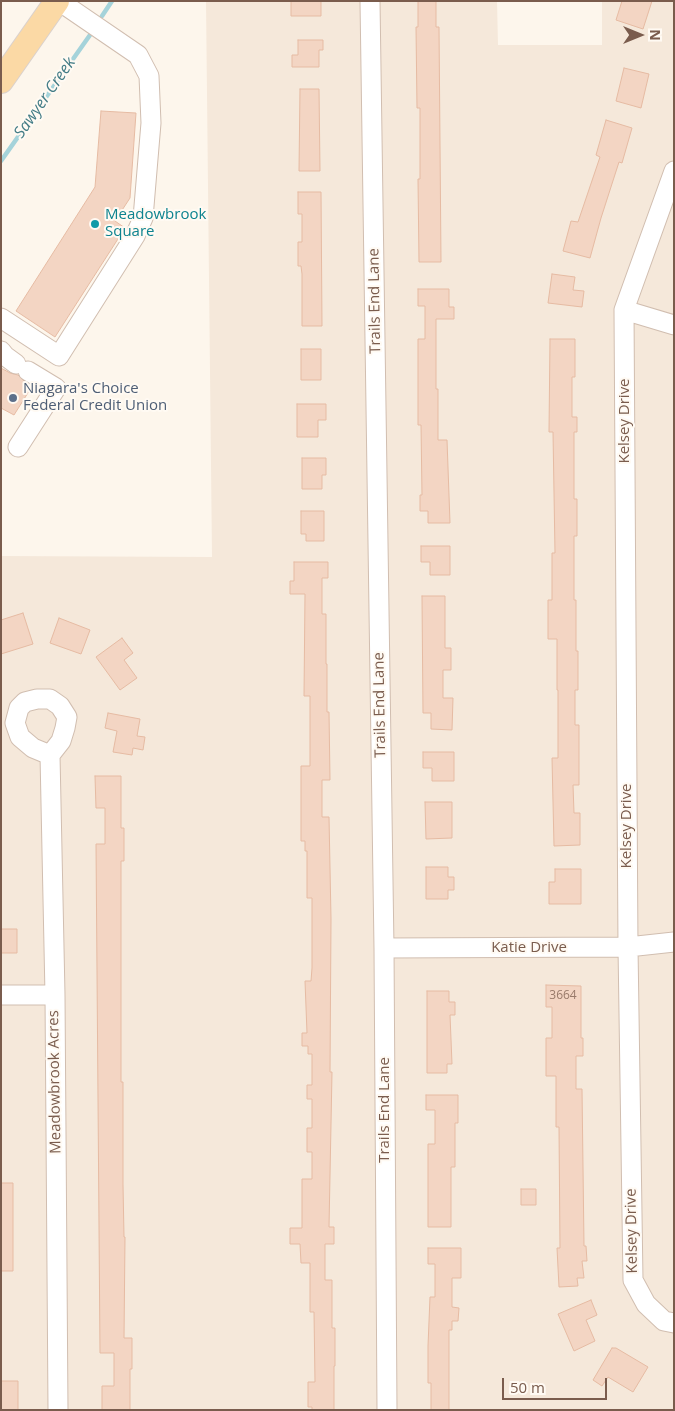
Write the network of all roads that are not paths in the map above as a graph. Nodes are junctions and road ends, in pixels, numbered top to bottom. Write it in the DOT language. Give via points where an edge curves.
graph roads {
  1 [pos="58,1"];
  2 [pos="370,1"];
  3 [pos="1,81"];
  4 [pos="674,171"];
  5 [pos="624,310"];
  6 [pos="1,318"];
  7 [pos="674,325"];
  8 [pos="1,351"];
  9 [pos="18,447"];
  10 [pos="50,755"];
  11 [pos="674,942"];
  12 [pos="384,948"];
  13 [pos="628,948"];
  14 [pos="54,994"];
  15 [pos="1,995"];
  16 [pos="674,1323"];
  17 [pos="58,1410"];
  18 [pos="388,1410"];
  1 -- 3 [label="main road"];
  1 -- 6 [label="street" via="138,56 149,76 151,123 143,218 135,236 59,356"];
  2 -- 12 [label="street, Trails End Lane"];
  4 -- 5 [label="street, Kelsey Drive"];
  5 -- 7 [label="street"];
  5 -- 13 [label="street, Kelsey Drive"];
  8 -- 9 [label="street" via="56,388"];
  10 -- 14 [label="street, Meadowbrook Acres"];
  11 -- 13 [label="street, Katie Drive"];
  12 -- 13 [label="street, Katie Drive"];
  12 -- 18 [label="street, Trails End Lane"];
  13 -- 16 [label="street, Kelsey Drive" via="633,1280 646,1304 664,1321"];
  14 -- 15 [label="street"];
  14 -- 17 [label="street, Meadowbrook Acres"];
}
